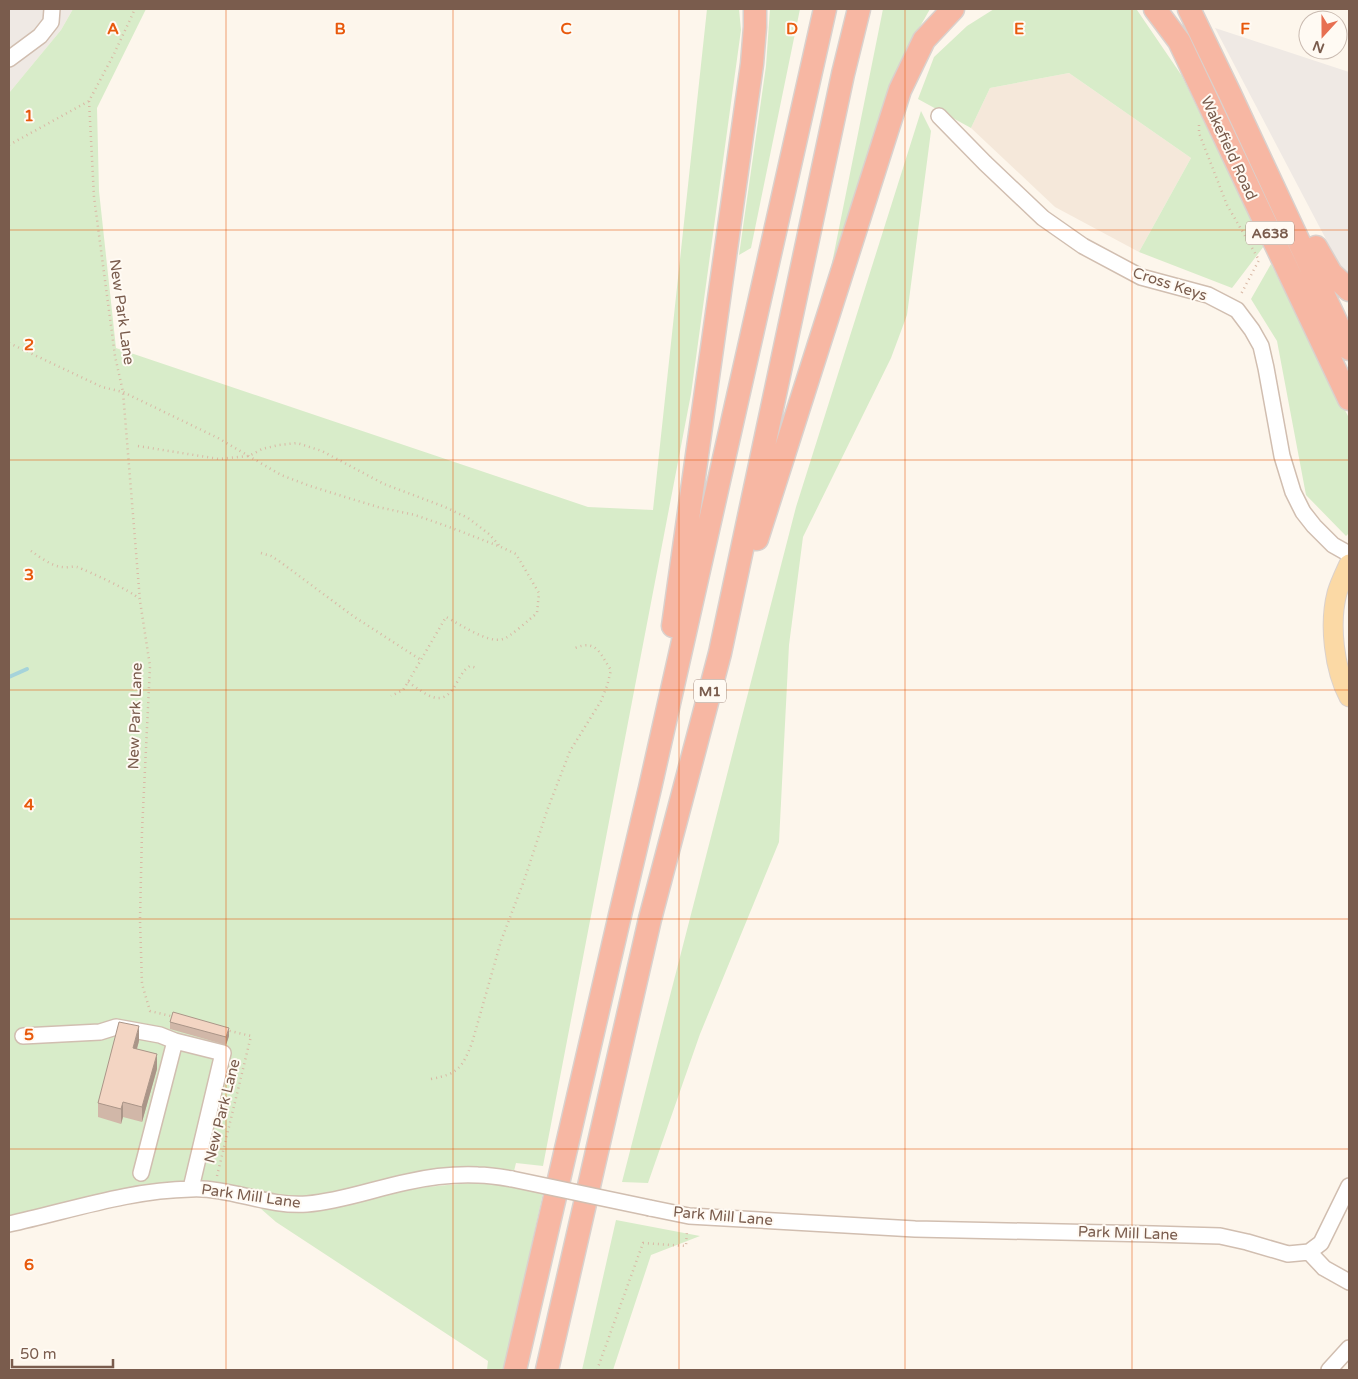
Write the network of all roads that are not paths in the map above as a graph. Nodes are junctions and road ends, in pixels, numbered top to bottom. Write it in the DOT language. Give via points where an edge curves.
graph roads {
  1 [pos="47,9"];
  2 [pos="52,9"];
  3 [pos="754,9"];
  4 [pos="826,9"];
  5 [pos="859,9"];
  6 [pos="953,9"];
  7 [pos="1155,9"];
  8 [pos="1189,9"];
  9 [pos="10,58"];
  10 [pos="1230,94"];
  11 [pos="939,116"];
  12 [pos="1349,290"];
  13 [pos="1349,349"];
  14 [pos="1349,399"];
  15 [pos="1349,554"];
  16 [pos="1349,564"];
  17 [pos="720,653"];
  18 [pos="1349,697"];
  19 [pos="650,788"];
  20 [pos="24,1036"];
  21 [pos="175,1041"];
  22 [pos="141,1173"];
  23 [pos="1349,1186"];
  24 [pos="191,1188"];
  25 [pos="9,1224"];
  26 [pos="1309,1252"];
  27 [pos="1349,1282"];
  28 [pos="1349,1348"];
  29 [pos="515,1370"];
  30 [pos="547,1370"];
  31 [pos="1329,1370"];
  1 -- 9 [label="street" via="33,32"];
  2 -- 9 [label="street" via="51,22 40,36"];
  3 -- 19 [label="highway" via="752,64"];
  4 -- 19 [label="highway, M1"];
  5 -- 17 [label="highway, M1"];
  6 -- 17 [label="highway" via="924,40 900,90"];
  7 -- 14 [label="highway, Wakefield Road / A638" via="1178,41"];
  8 -- 10 [label="highway, Wakefield Road / A638"];
  10 -- 12 [label="highway, A638" via="1331,273"];
  10 -- 13 [label="highway, A638"];
  11 -- 15 [label="street, Cross Keys" via="1042,218 1083,246 1141,277 1208,295 1237,310 1261,346 1282,456 1293,492 1314,526 1333,545"];
  16 -- 18 [label="main road" via="1337,594 1333,632 1336,658"];
  17 -- 30 [label="highway, M1" via="650,919"];
  19 -- 29 [label="highway, M1"];
  20 -- 21 [label="street" via="100,1032 116,1027"];
  21 -- 22 [label="street"];
  21 -- 24 [label="street" via="223,1053"];
  23 -- 26 [label="street" via="1321,1243"];
  24 -- 25 [label="street, Park Mill Lane" via="117,1198"];
  24 -- 26 [label="street, Park Mill Lane, bridge" via="277,1203 304,1204 331,1202 407,1182 479,1175 689,1216 915,1228 1220,1236 1288,1254"];
  26 -- 27 [label="street" via="1324,1268"];
  28 -- 31 [label="street"];
}
